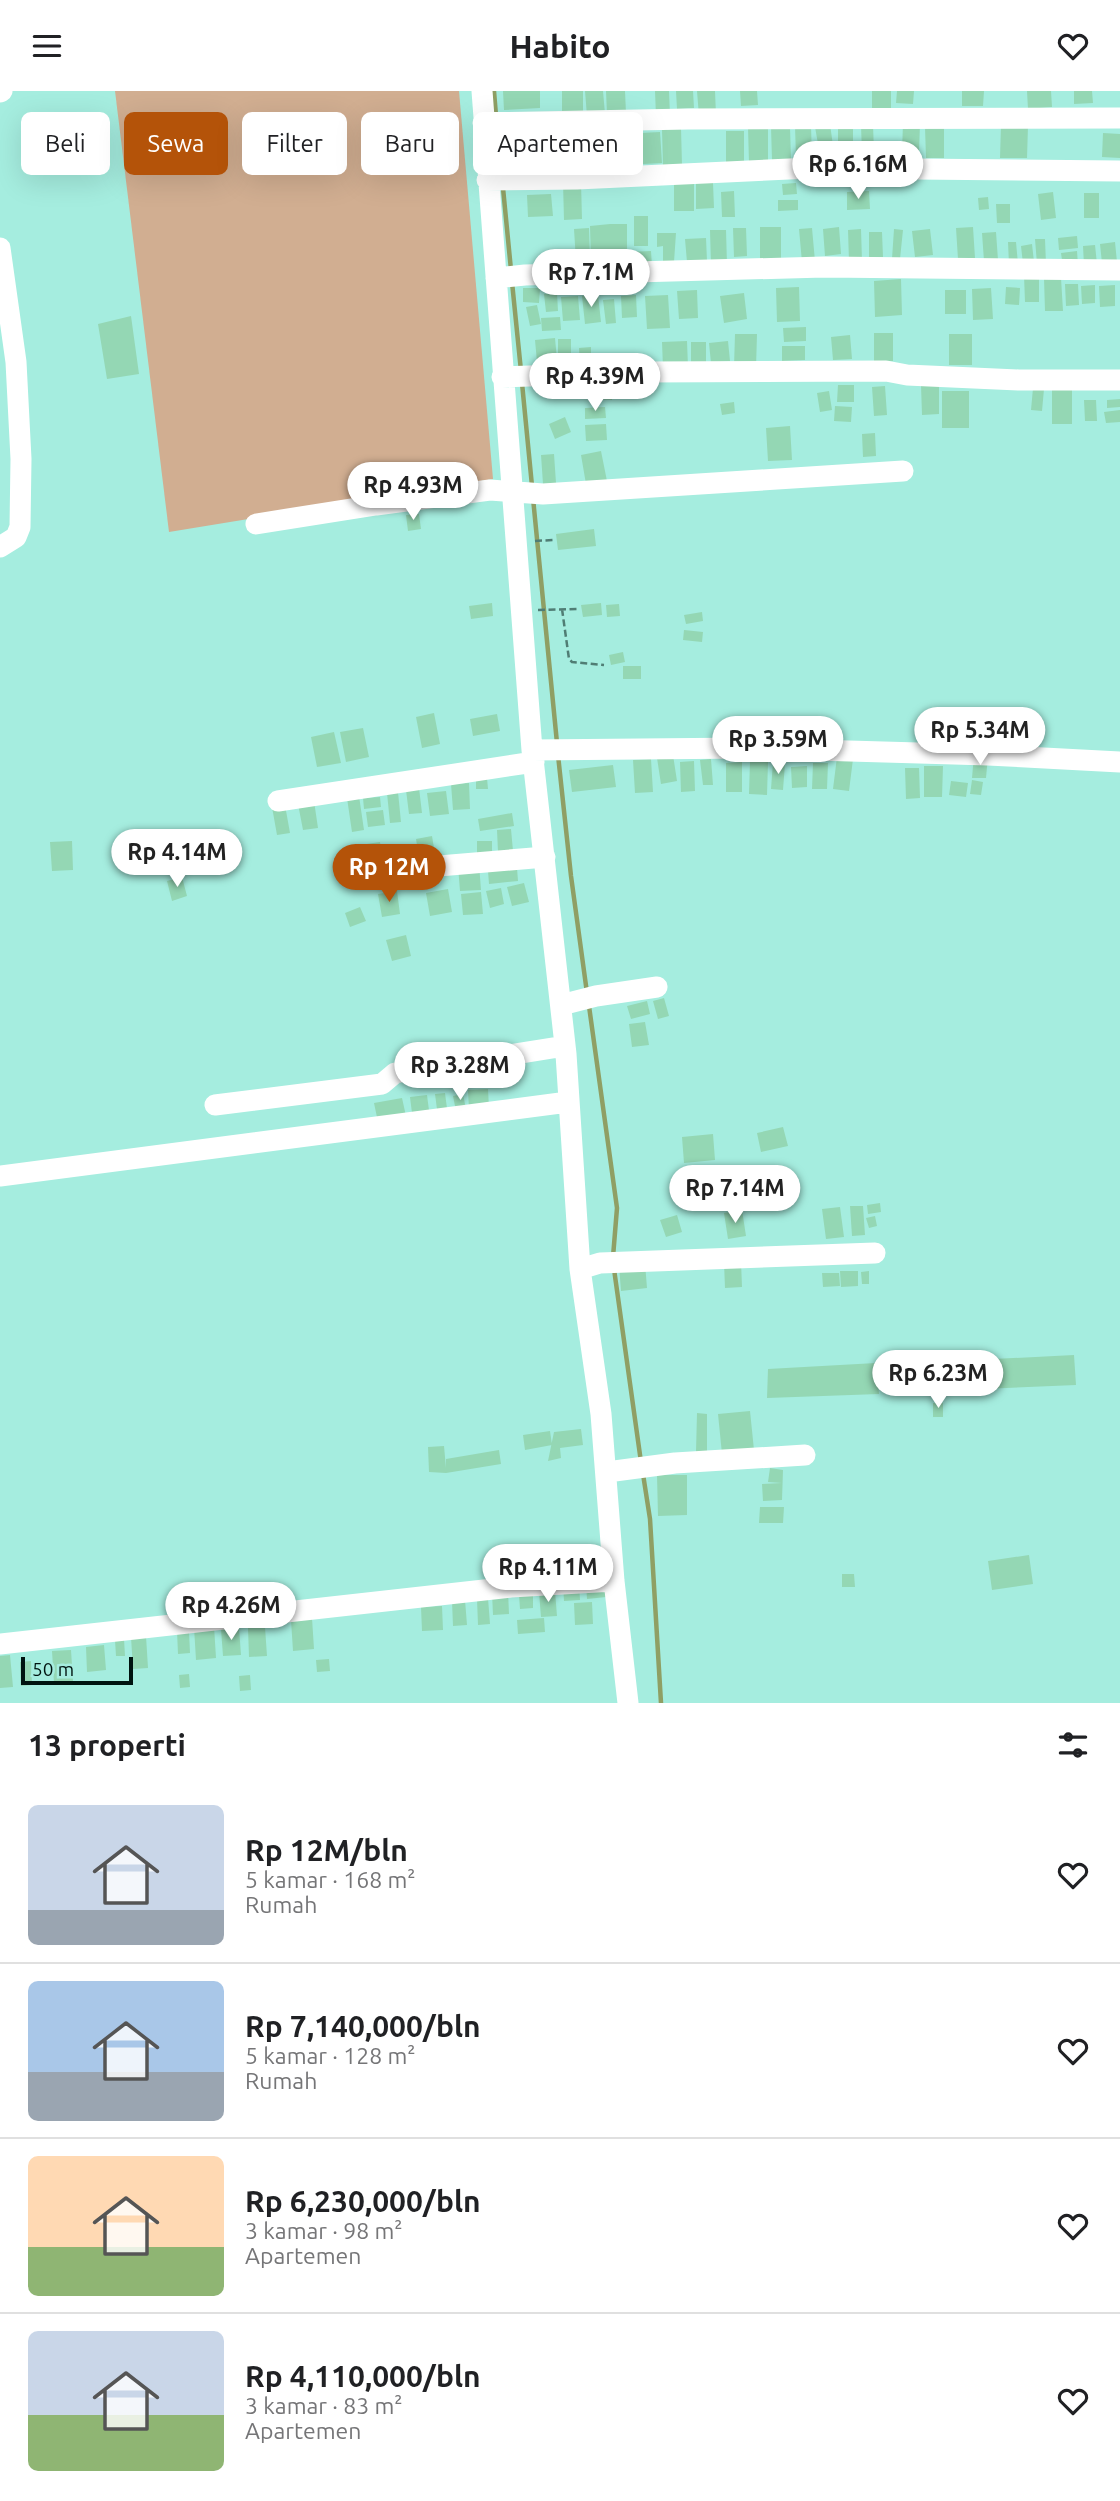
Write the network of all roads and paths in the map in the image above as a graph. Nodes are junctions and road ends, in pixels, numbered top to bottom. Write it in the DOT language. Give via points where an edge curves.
graph roads {
  1 [pos="481,91"];
  2 [pos="488,112"];
  3 [pos="1120,118"];
  4 [pos="643,121"];
  5 [pos="1120,171"];
  6 [pos="497,175"];
  7 [pos="498,180"];
  8 [pos="0,247"];
  9 [pos="1120,270"];
  10 [pos="499,278"];
  11 [pos="516,377"];
  12 [pos="1120,380"];
  13 [pos="904,471"];
  14 [pos="517,493"];
  15 [pos="256,524"];
  16 [pos="553,540"];
  17 [pos="543,541"];
  18 [pos="0,547"];
  19 [pos="580,609"];
  20 [pos="541,610"];
  21 [pos="560,610"];
  22 [pos="604,665"];
  23 [pos="545,753"];
  24 [pos="1120,762"];
  25 [pos="278,801"];
  26 [pos="545,857"];
  27 [pos="427,867"];
  28 [pos="657,987"];
  29 [pos="579,1001"];
  30 [pos="565,1047"];
  31 [pos="568,1102"];
  32 [pos="215,1105"];
  33 [pos="0,1176"];
  34 [pos="875,1253"];
  35 [pos="600,1265"];
  36 [pos="805,1455"];
  37 [pos="616,1470"];
  38 [pos="614,1581"];
  39 [pos="0,1644"];
  40 [pos="628,1703"];
  1 -- 2 [label="street"];
  3 -- 4 [label="street"];
  5 -- 7 [label="street" via="811,168"];
  6 -- 7 [label="street"];
  7 -- 10 [label="street"];
  8 -- 18 [label="street" via="16,362 21,459 20,527 16,537"];
  9 -- 10 [label="street" via="824,267"];
  10 -- 11 [label="street"];
  11 -- 12 [label="street" via="886,371 1005,380"];
  11 -- 14 [label="street"];
  13 -- 14 [label="street"];
  14 -- 15 [label="street" via="491,490"];
  14 -- 23 [label="street"];
  16 -- 17 [label="path"];
  19 -- 21 [label="path"];
  20 -- 21 [label="path"];
  21 -- 22 [label="path" via="569,659"];
  23 -- 24 [label="street" via="747,748"];
  23 -- 25 [label="street"];
  23 -- 26 [label="street"];
  26 -- 27 [label="street"];
  26 -- 29 [label="street"];
  28 -- 29 [label="street"];
  29 -- 30 [label="street"];
  30 -- 31 [label="street"];
  30 -- 32 [label="street" via="395,1073 382,1084"];
  31 -- 33 [label="street"];
  31 -- 35 [label="street"];
  34 -- 35 [label="street"];
  35 -- 37 [label="street" via="601,1414"];
  36 -- 37 [label="street"];
  37 -- 38 [label="street"];
  38 -- 39 [label="street" via="511,1587"];
  38 -- 40 [label="street"];
}
